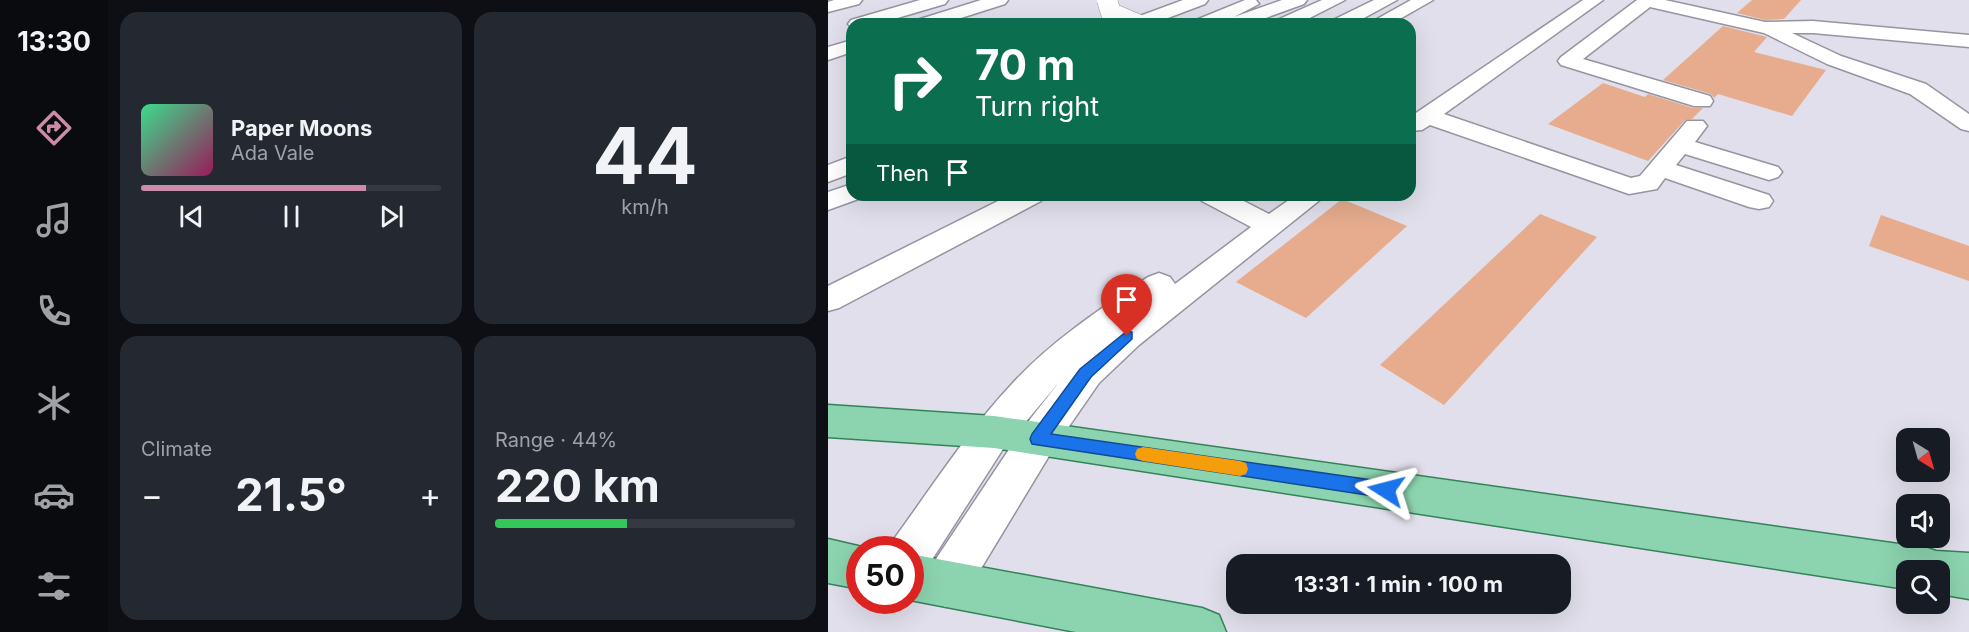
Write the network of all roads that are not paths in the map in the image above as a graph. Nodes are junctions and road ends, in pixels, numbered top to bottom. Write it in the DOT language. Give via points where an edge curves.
graph roads {
  1 [pos="853,0"];
  2 [pos="939,0"];
  3 [pos="999,0"];
  4 [pos="1107,0"];
  5 [pos="1199,0"];
  6 [pos="1261,0"];
  7 [pos="1298,0"];
  8 [pos="1336,0"];
  9 [pos="1388,0"];
  10 [pos="1424,0"];
  11 [pos="1572,0"];
  12 [pos="1594,0"];
  13 [pos="1647,1"];
  14 [pos="828,7"];
  15 [pos="1232,11"];
  16 [pos="878,18"];
  17 [pos="942,18"];
  18 [pos="1121,18"];
  19 [pos="1152,18"];
  20 [pos="1216,18"];
  21 [pos="1296,18"];
  22 [pos="1351,18"];
  23 [pos="1389,18"];
  24 [pos="1765,28"];
  25 [pos="1969,41"];
  26 [pos="846,48"];
  27 [pos="828,54"];
  28 [pos="1702,101"];
  29 [pos="1416,118"];
  30 [pos="1969,124"];
  31 [pos="1695,126"];
  32 [pos="1680,145"];
  33 [pos="846,166"];
  34 [pos="1660,168"];
  35 [pos="1769,172"];
  36 [pos="828,174"];
  37 [pos="846,194"];
  38 [pos="1019,201"];
  39 [pos="1259,201"];
  40 [pos="1759,201"];
  41 [pos="828,202"];
  42 [pos="1283,204"];
  43 [pos="828,300"];
  44 [pos="828,421"];
  45 [pos="994,432"];
  46 [pos="1038,439"];
  47 [pos="922,536"];
  48 [pos="828,561"];
  49 [pos="846,564"];
  50 [pos="1896,565"];
  51 [pos="1950,573"];
  52 [pos="1969,576"];
  53 [pos="928,581"];
  54 [pos="1202,632"];
  1 -- 14 [label="lane"];
  2 -- 16 [label="lane"];
  3 -- 17 [label="lane"];
  4 -- 18 [label="lane, bridge" via="1111,14"];
  5 -- 19 [label="lane"];
  6 -- 15 [label="lane"];
  7 -- 15 [label="lane"];
  8 -- 21 [label="lane"];
  9 -- 22 [label="lane"];
  10 -- 23 [label="lane"];
  11 -- 29 [label="lane"];
  12 -- 29 [label="lane"];
  13 -- 24 [label="lane"];
  13 -- 28 [label="lane" via="1568,62"];
  15 -- 20 [label="lane"];
  24 -- 25 [label="lane" via="1814,27"];
  24 -- 30 [label="lane" via="1834,60 1918,89"];
  26 -- 27 [label="lane"];
  29 -- 34 [label="lane" via="1629,186 1648,183"];
  31 -- 32 [label="lane"];
  32 -- 34 [label="lane"];
  32 -- 35 [label="lane"];
  33 -- 36 [label="lane"];
  34 -- 40 [label="lane"];
  37 -- 41 [label="lane"];
  38 -- 43 [label="lane"];
  39 -- 42 [label="lane"];
  42 -- 45 [label="lane" via="1101,326 1043,375"];
  42 -- 46 [label="lane" via="1086,373"];
  44 -- 45 [label="main road"];
  45 -- 46 [label="main road"];
  45 -- 47 [label="lane"];
  46 -- 50 [label="main road"];
  46 -- 53 [label="lane"];
  48 -- 49 [label="main road"];
  51 -- 52 [label="main road"];
  53 -- 54 [label="main road"];
}
